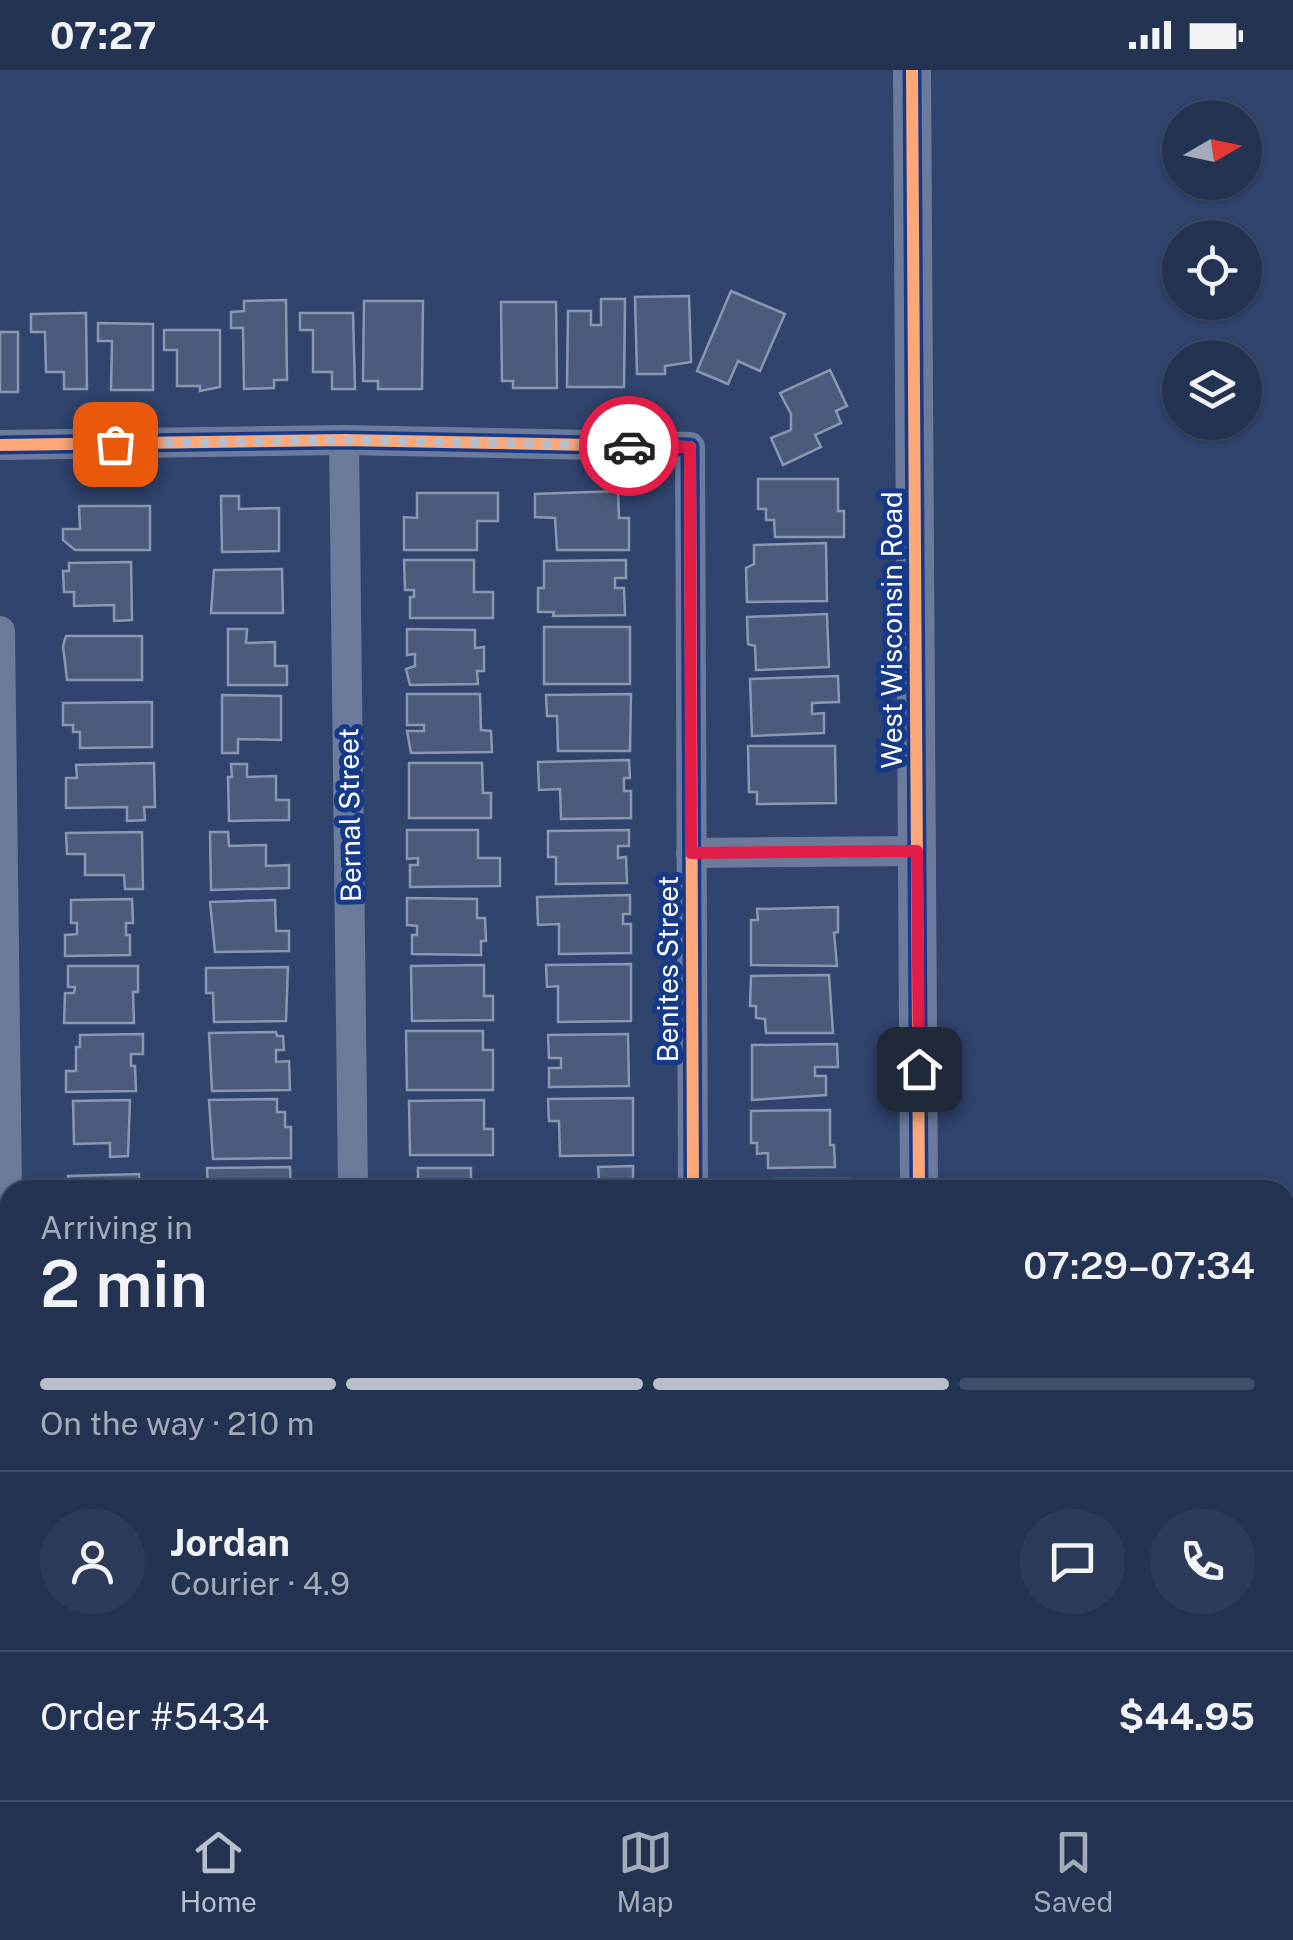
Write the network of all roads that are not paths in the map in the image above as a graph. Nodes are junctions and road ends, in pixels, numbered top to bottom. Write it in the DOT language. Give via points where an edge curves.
graph roads {
  1 [pos="912,70"];
  2 [pos="344,440"];
  3 [pos="0,445"];
  4 [pos="0,632"];
  5 [pos="917,851"];
  6 [pos="691,853"];
  7 [pos="5,1180"];
  8 [pos="353,1180"];
  9 [pos="692,1180"];
  10 [pos="919,1180"];
  1 -- 5 [label="street, West Wisconsin Road"];
  2 -- 3 [label="street"];
  2 -- 6 [label="street, Benites Street" via="690,447"];
  2 -- 8 [label="street, Bernal Street"];
  4 -- 7 [label="street"];
  5 -- 6 [label="street"];
  5 -- 10 [label="street, West Wisconsin Road"];
  6 -- 9 [label="street, Benites Street"];
}
